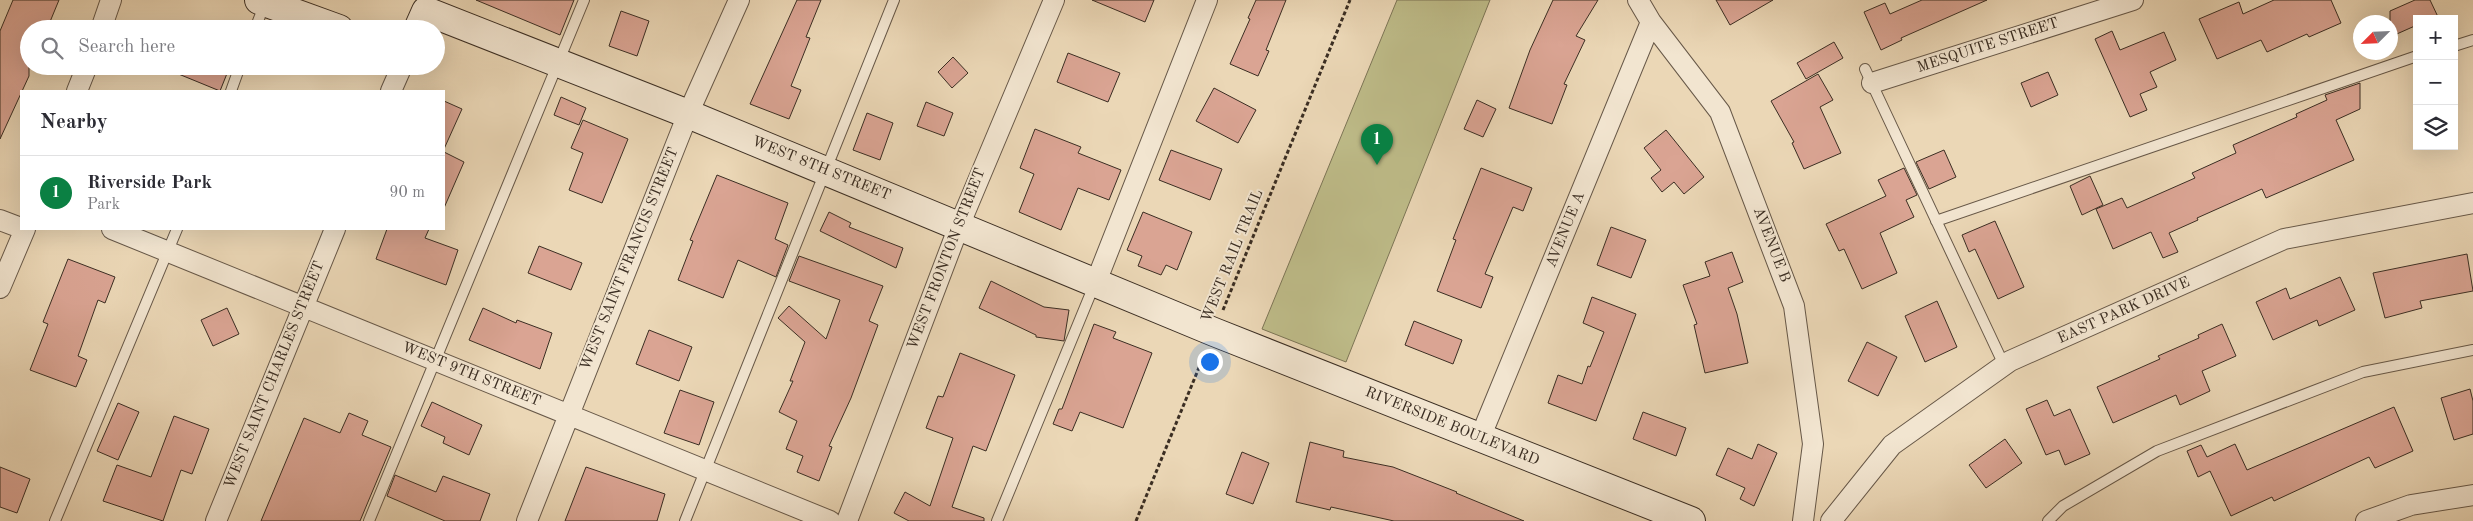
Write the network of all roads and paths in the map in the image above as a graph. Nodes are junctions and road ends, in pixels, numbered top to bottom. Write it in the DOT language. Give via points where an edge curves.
graph roads {
  1 [pos="111,0"];
  2 [pos="584,0"];
  3 [pos="739,0"];
  4 [pos="894,0"];
  5 [pos="1054,0"];
  6 [pos="1207,0"];
  7 [pos="1350,0"];
  8 [pos="1638,0"];
  9 [pos="2133,0"];
  10 [pos="263,1"];
  11 [pos="425,13"];
  12 [pos="104,20"];
  13 [pos="258,20"];
  14 [pos="315,20"];
  15 [pos="444,20"];
  16 [pos="445,20"];
  17 [pos="1651,22"];
  18 [pos="2473,40"];
  19 [pos="2458,45"];
  20 [pos="2413,57"];
  21 [pos="559,63"];
  22 [pos="83,75"];
  23 [pos="237,75"];
  24 [pos="398,75"];
  25 [pos="1869,76"];
  26 [pos="77,90"];
  27 [pos="231,90"];
  28 [pos="391,90"];
  29 [pos="688,114"];
  30 [pos="826,171"];
  31 [pos="2473,202"];
  32 [pos="0,220"];
  33 [pos="1936,221"];
  34 [pos="959,226"];
  35 [pos="20,228"];
  36 [pos="23,230"];
  37 [pos="114,230"];
  38 [pos="177,230"];
  39 [pos="335,230"];
  40 [pos="168,252"];
  41 [pos="1096,282"];
  42 [pos="0,288"];
  43 [pos="303,307"];
  44 [pos="1214,332"];
  45 [pos="2473,350"];
  46 [pos="434,360"];
  47 [pos="2004,366"];
  48 [pos="568,415"];
  49 [pos="1480,438"];
  50 [pos="705,471"];
  51 [pos="2473,495"];
  52 [pos="55,521"];
  53 [pos="216,521"];
  54 [pos="369,521"];
  55 [pos="527,521"];
  56 [pos="685,521"];
  57 [pos="830,521"];
  58 [pos="847,521"];
  59 [pos="997,521"];
  60 [pos="1136,521"];
  61 [pos="1691,521"];
  62 [pos="1803,521"];
  63 [pos="1831,521"];
  64 [pos="2048,521"];
  65 [pos="2366,521"];
  1 -- 12 [label="street"];
  2 -- 21 [label="lane"];
  3 -- 29 [label="street, WEST SAINT FRANCIS STREET"];
  4 -- 30 [label="lane"];
  5 -- 34 [label="street, WEST FRONTON STREET"];
  6 -- 41 [label="street"];
  7 -- 44 [label="path, WEST RAIL TRAIL"];
  8 -- 17 [label="street, AVENUE B"];
  9 -- 25 [label="street, MESQUITE STREET"];
  10 -- 13 [label="lane"];
  10 -- 14 [label="street"];
  11 -- 15 [label="street, WEST 8TH STREET"];
  16 -- 21 [label="street, WEST 8TH STREET"];
  17 -- 49 [label="street, AVENUE A"];
  17 -- 62 [label="street, AVENUE B" via="1720,112 1794,306 1813,444"];
  18 -- 19 [label="lane"];
  20 -- 33 [label="lane"];
  21 -- 29 [label="street, WEST 8TH STREET"];
  21 -- 46 [label="lane"];
  22 -- 26 [label="street"];
  23 -- 27 [label="lane"];
  24 -- 28 [label="street"];
  25 -- 33 [label="lane"];
  29 -- 30 [label="street, WEST 8TH STREET"];
  29 -- 48 [label="street, WEST SAINT FRANCIS STREET"];
  30 -- 34 [label="street, WEST 8TH STREET"];
  30 -- 50 [label="lane"];
  31 -- 47 [label="street, EAST PARK DRIVE" via="2284,240"];
  32 -- 35 [label="street"];
  33 -- 47 [label="lane"];
  34 -- 41 [label="street, WEST 8TH STREET"];
  34 -- 58 [label="street, WEST FRONTON STREET"];
  36 -- 42 [label="street"];
  37 -- 40 [label="street, WEST 9TH STREET"];
  38 -- 40 [label="lane"];
  39 -- 43 [label="street, WEST SAINT CHARLES STREET"];
  40 -- 43 [label="street, WEST 9TH STREET"];
  40 -- 52 [label="lane"];
  41 -- 44 [label="street, WEST 8TH STREET"];
  41 -- 59 [label="lane"];
  43 -- 46 [label="street, WEST 9TH STREET"];
  43 -- 53 [label="street, WEST SAINT CHARLES STREET"];
  44 -- 49 [label="street, RIVERSIDE BOULEVARD"];
  44 -- 60 [label="path, WEST RAIL TRAIL"];
  45 -- 64 [label="lane" via="2362,372 2157,451 2063,506"];
  46 -- 48 [label="street, WEST 9TH STREET"];
  46 -- 54 [label="lane"];
  47 -- 63 [label="street, EAST PARK DRIVE" via="1892,445"];
  48 -- 50 [label="street, WEST 9TH STREET"];
  48 -- 55 [label="street, WEST SAINT FRANCIS STREET"];
  49 -- 61 [label="street, RIVERSIDE BOULEVARD"];
  50 -- 56 [label="lane"];
  50 -- 57 [label="street, WEST 9TH STREET"];
  51 -- 65 [label="street" via="2411,505"];
}
